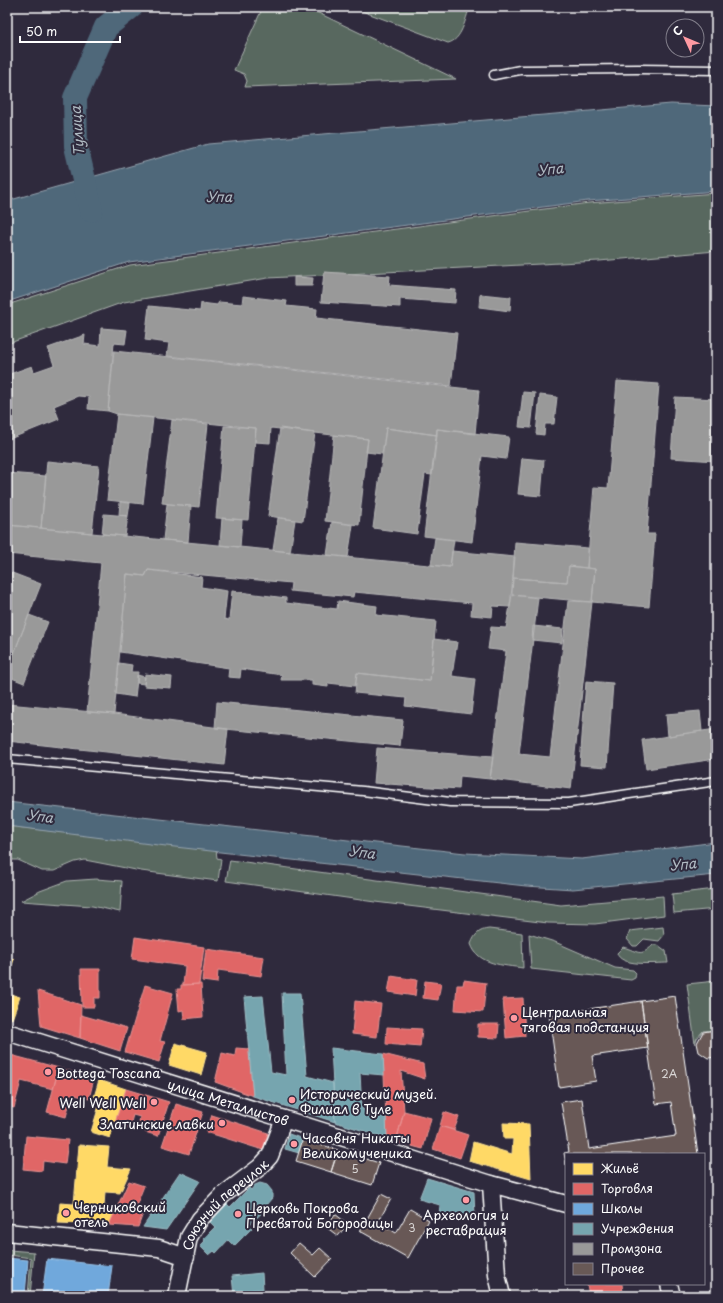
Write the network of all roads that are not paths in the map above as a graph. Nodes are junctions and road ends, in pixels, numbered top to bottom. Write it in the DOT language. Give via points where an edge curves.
graph roads {
  1 [pos="716,70"];
  2 [pos="494,75"];
  3 [pos="7,758"];
  4 [pos="716,781"];
  5 [pos="7,1032"];
  6 [pos="284,1119"];
  7 [pos="491,1184"];
  8 [pos="565,1204"];
  9 [pos="7,1232"];
  10 [pos="186,1257"];
  11 [pos="669,1285"];
  12 [pos="177,1296"];
  13 [pos="502,1296"];
  14 [pos="672,1296"];
  1 -- 2 [label="lane" via="520,70"];
  3 -- 4 [label="lane" via="363,791 450,802 569,803"];
  5 -- 6 [label="street, улица Металлистов"];
  6 -- 7 [label="street, улица Металлистов"];
  6 -- 10 [label="street, Союзный переулок" via="270,1156 260,1167 223,1195 200,1219 189,1237"];
  7 -- 8 [label="street, улица Металлистов"];
  7 -- 13 [label="street" via="497,1275"];
  9 -- 10 [label="street" via="160,1248"];
  10 -- 12 [label="street, Союзный переулок"];
  11 -- 14 [label="street"];
}
